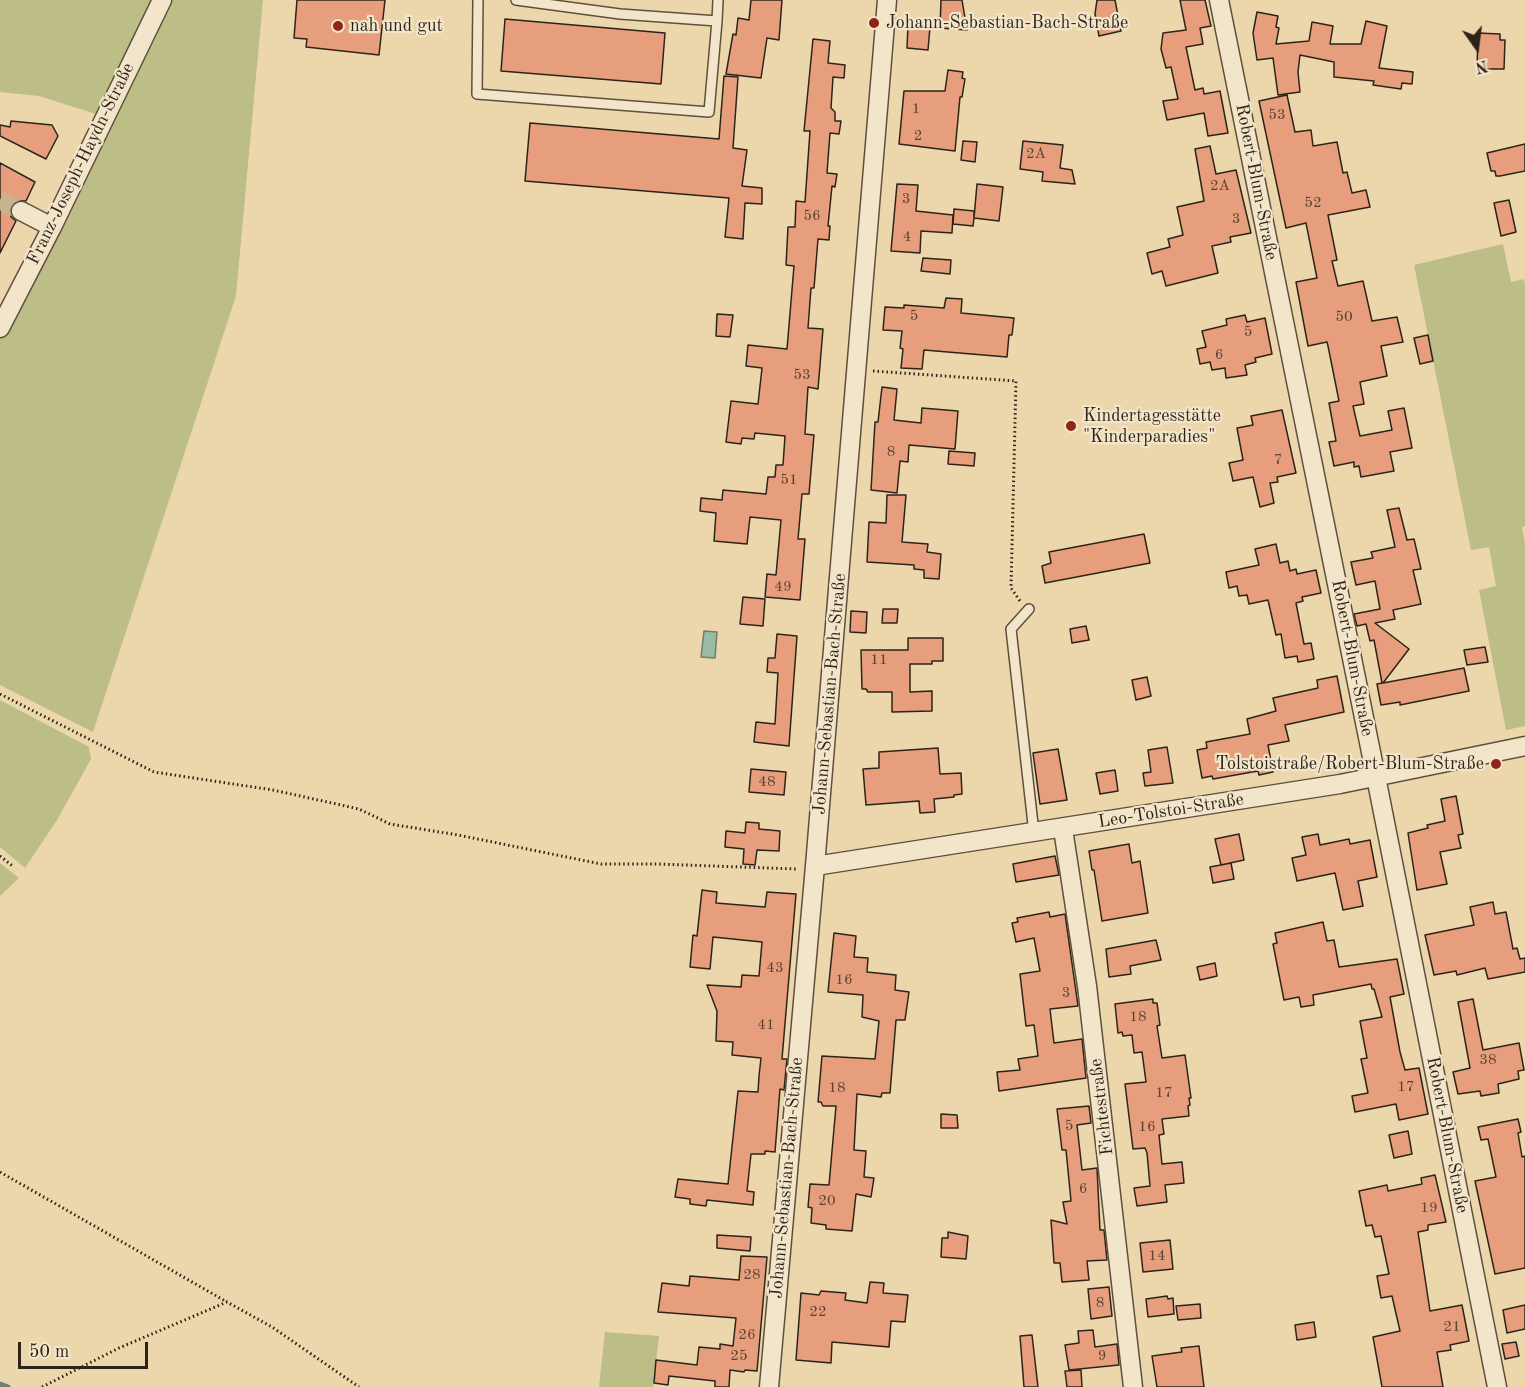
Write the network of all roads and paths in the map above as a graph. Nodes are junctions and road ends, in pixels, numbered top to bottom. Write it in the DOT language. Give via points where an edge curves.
graph roads {
  1 [pos="162,0"];
  2 [pos="478,0"];
  3 [pos="516,0"];
  4 [pos="718,0"];
  5 [pos="887,0"];
  6 [pos="1219,0"];
  7 [pos="717,21"];
  8 [pos="21,211"];
  9 [pos="51,227"];
  10 [pos="0,328"];
  11 [pos="856,369"];
  12 [pos="1029,609"];
  13 [pos="0,694"];
  14 [pos="1525,746"];
  15 [pos="1376,777"];
  16 [pos="1063,829"];
  17 [pos="1034,833"];
  18 [pos="0,856"];
  19 [pos="815,866"];
  20 [pos="14,867"];
  21 [pos="0,1172"];
  22 [pos="227,1302"];
  23 [pos="42,1387"];
  24 [pos="359,1387"];
  25 [pos="769,1387"];
  26 [pos="1133,1387"];
  27 [pos="1497,1387"];
  1 -- 9 [label="street, Franz-Joseph-Haydn-Straße"];
  2 -- 7 [label="lane" via="477,94 709,112"];
  3 -- 7 [label="lane" via="620,14"];
  4 -- 7 [label="lane"];
  5 -- 11 [label="street, Johann-Sebastian-Bach-Straße"];
  6 -- 15 [label="street, Robert-Blum-Straße"];
  8 -- 9 [label="street"];
  9 -- 10 [label="street, Franz-Joseph-Haydn-Straße"];
  11 -- 12 [label="path" via="1016,381 1011,588"];
  11 -- 19 [label="street, Johann-Sebastian-Bach-Straße"];
  12 -- 17 [label="lane" via="1011,629"];
  13 -- 19 [label="path" via="154,772 273,790 359,809 390,824 601,864 793,869"];
  14 -- 15 [label="street, Leo-Tolstoi-Straße"];
  15 -- 16 [label="street, Leo-Tolstoi-Straße"];
  15 -- 27 [label="street, Robert-Blum-Straße"];
  16 -- 17 [label="street, Leo-Tolstoi-Straße"];
  16 -- 26 [label="street, Fichtestraße" via="1088,987"];
  17 -- 19 [label="street, Leo-Tolstoi-Straße"];
  18 -- 20 [label="path"];
  19 -- 25 [label="street, Johann-Sebastian-Bach-Straße"];
  21 -- 22 [label="path"];
  22 -- 23 [label="path" via="118,1348"];
  22 -- 24 [label="path" via="272,1327"];
}
